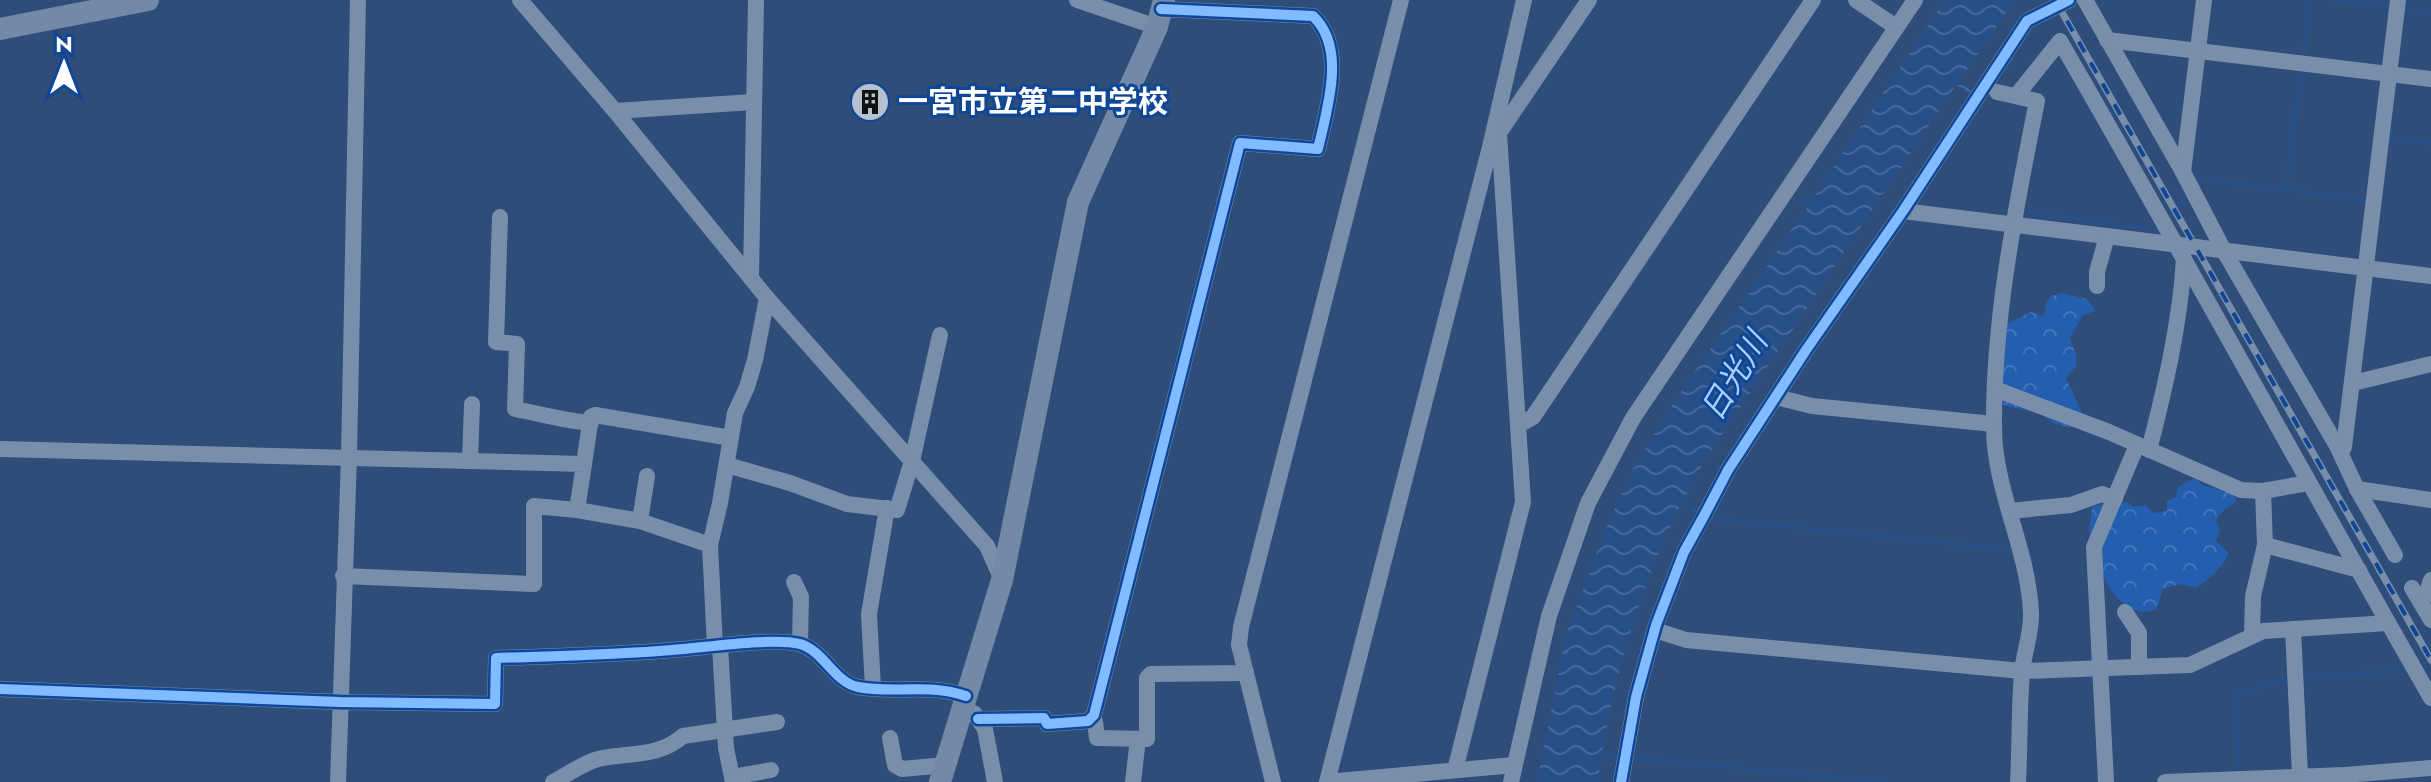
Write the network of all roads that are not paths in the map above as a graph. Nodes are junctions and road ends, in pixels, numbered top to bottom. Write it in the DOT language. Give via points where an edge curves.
graph roads {
  1 [pos="148,0"];
  2 [pos="358,0"];
  3 [pos="520,0"];
  4 [pos="756,0"];
  5 [pos="1077,0"];
  6 [pos="1401,0"];
  7 [pos="1524,0"];
  8 [pos="1589,0"];
  9 [pos="1813,0"];
  10 [pos="1856,0"];
  11 [pos="1915,0"];
  12 [pos="2069,0"];
  13 [pos="2085,0"];
  14 [pos="2204,0"];
  15 [pos="2398,0"];
  16 [pos="1314,8"];
  17 [pos="1161,12"];
  18 [pos="1896,27"];
  19 [pos="0,29"];
  20 [pos="2107,40"];
  21 [pos="2199,50"];
  22 [pos="2390,74"];
  23 [pos="2431,79"];
  24 [pos="1997,92"];
  25 [pos="2016,96"];
  26 [pos="753,102"];
  27 [pos="615,111"];
  28 [pos="1496,132"];
  29 [pos="2183,172"];
  30 [pos="1903,211"];
  31 [pos="500,217"];
  32 [pos="2014,225"];
  33 [pos="2107,236"];
  34 [pos="2181,251"];
  35 [pos="2224,251"];
  36 [pos="2366,268"];
  37 [pos="751,276"];
  38 [pos="2431,276"];
  39 [pos="2097,286"];
  40 [pos="767,298"];
  41 [pos="940,335"];
  42 [pos="2431,364"];
  43 [pos="2353,383"];
  44 [pos="1995,389"];
  45 [pos="1776,397"];
  46 [pos="472,404"];
  47 [pos="591,423"];
  48 [pos="1994,424"];
  49 [pos="1519,425"];
  50 [pos="731,438"];
  51 [pos="2143,448"];
  52 [pos="0,449"];
  53 [pos="2341,453"];
  54 [pos="349,457"];
  55 [pos="470,461"];
  56 [pos="912,461"];
  57 [pos="584,464"];
  58 [pos="727,465"];
  59 [pos="647,476"];
  60 [pos="2308,483"];
  61 [pos="2357,489"];
  62 [pos="2263,491"];
  63 [pos="2115,499"];
  64 [pos="2431,500"];
  65 [pos="887,508"];
  66 [pos="577,510"];
  67 [pos="2010,511"];
  68 [pos="640,521"];
  69 [pos="710,545"];
  70 [pos="2265,545"];
  71 [pos="2395,555"];
  72 [pos="2359,570"];
  73 [pos="343,576"];
  74 [pos="1002,580"];
  75 [pos="794,582"];
  76 [pos="2429,592"];
  77 [pos="2125,612"];
  78 [pos="2431,620"];
  79 [pos="2388,623"];
  80 [pos="2293,629"];
  81 [pos="1655,630"];
  82 [pos="2252,635"];
  83 [pos="800,644"];
  84 [pos="718,646"];
  85 [pos="2139,667"];
  86 [pos="2102,669"];
  87 [pos="2022,671"];
  88 [pos="1246,673"];
  89 [pos="873,688"];
  90 [pos="0,689"];
  91 [pos="2431,698"];
  92 [pos="340,702"];
  93 [pos="969,707"];
  94 [pos="1092,717"];
  95 [pos="777,722"];
  96 [pos="725,728"];
  97 [pos="890,738"];
  98 [pos="1138,739"];
  99 [pos="1514,765"];
  100 [pos="2431,768"];
  101 [pos="771,770"];
  102 [pos="1455,770"];
  103 [pos="942,773"];
  104 [pos="2300,775"];
  105 [pos="2345,778"];
  106 [pos="732,779"];
  107 [pos="2208,781"];
  108 [pos="338,782"];
  109 [pos="553,782"];
  110 [pos="995,782"];
  111 [pos="1133,782"];
  112 [pos="1273,782"];
  113 [pos="1327,782"];
  114 [pos="1511,782"];
  115 [pos="1621,782"];
  116 [pos="2018,782"];
  117 [pos="2106,782"];
  118 [pos="2165,782"];
  1 -- 19 [label="street"];
  2 -- 54 [label="street"];
  3 -- 27 [label="street"];
  4 -- 26 [label="street"];
  5 -- 17 [label="street"];
  6 -- 88 [label="street" via="1241,627"];
  7 -- 28 [label="street"];
  8 -- 28 [label="street"];
  9 -- 49 [label="street" via="1533,417"];
  10 -- 18 [label="street"];
  11 -- 18 [label="street"];
  12 -- 30 [label="street" via="2027,21"];
  13 -- 20 [label="street"];
  14 -- 21 [label="street"];
  15 -- 22 [label="street"];
  16 -- 17 [label="street"];
  16 -- 94 [label="street" via="1330,44 1332,66 1318,149 1240,143"];
  17 -- 74 [label="street" via="1078,202"];
  18 -- 99 [label="street" via="1633,418 1588,503 1549,616"];
  20 -- 21 [label="street"];
  20 -- 29 [label="street"];
  21 -- 22 [label="street"];
  21 -- 29 [label="street"];
  22 -- 23 [label="street"];
  22 -- 36 [label="street"];
  24 -- 25 [label="street"];
  25 -- 32 [label="street" via="2037,101"];
  25 -- 34 [label="street" via="2060,41"];
  26 -- 27 [label="street"];
  26 -- 37 [label="street"];
  27 -- 37 [label="street"];
  28 -- 49 [label="street"];
  28 -- 113 [label="street"];
  29 -- 35 [label="street"];
  30 -- 32 [label="street"];
  30 -- 45 [label="street"];
  31 -- 47 [label="street" via="496,342 517,344 515,409"];
  32 -- 33 [label="street"];
  32 -- 44 [label="street"];
  33 -- 34 [label="street"];
  33 -- 39 [label="street"];
  34 -- 35 [label="street"];
  34 -- 51 [label="street" via="2177,320"];
  34 -- 60 [label="street"];
  35 -- 36 [label="street"];
  35 -- 53 [label="street"];
  36 -- 38 [label="street"];
  36 -- 43 [label="street"];
  37 -- 40 [label="street"];
  40 -- 50 [label="street"];
  40 -- 56 [label="street"];
  41 -- 56 [label="street"];
  42 -- 43 [label="street"];
  43 -- 53 [label="street"];
  44 -- 48 [label="street"];
  44 -- 51 [label="street"];
  45 -- 48 [label="street" via="1812,406"];
  45 -- 81 [label="street" via="1728,470 1684,552"];
  46 -- 55 [label="street"];
  47 -- 50 [label="street" via="595,415"];
  47 -- 57 [label="street"];
  48 -- 67 [label="street" via="1998,474"];
  49 -- 102 [label="street" via="1523,502"];
  50 -- 58 [label="street"];
  51 -- 62 [label="street" via="2241,490"];
  51 -- 63 [label="street"];
  52 -- 54 [label="street"];
  53 -- 61 [label="street"];
  54 -- 55 [label="street"];
  54 -- 73 [label="street"];
  55 -- 57 [label="street"];
  56 -- 65 [label="street" via="897,510"];
  56 -- 74 [label="street" via="987,546"];
  57 -- 66 [label="street"];
  58 -- 65 [label="street" via="847,504"];
  58 -- 69 [label="street"];
  59 -- 68 [label="street"];
  60 -- 62 [label="street"];
  60 -- 72 [label="street"];
  61 -- 64 [label="street"];
  61 -- 71 [label="street"];
  62 -- 70 [label="street"];
  63 -- 67 [label="street" via="2102,494 2071,505"];
  63 -- 86 [label="street" via="2094,547"];
  65 -- 89 [label="street" via="869,614"];
  66 -- 68 [label="street"];
  66 -- 73 [label="street" via="534,506 534,584"];
  67 -- 87 [label="street" via="2031,614"];
  68 -- 69 [label="street"];
  69 -- 84 [label="street"];
  70 -- 72 [label="street"];
  70 -- 82 [label="street" via="2253,596"];
  72 -- 79 [label="street"];
  73 -- 92 [label="street"];
  74 -- 93 [label="street"];
  75 -- 83 [label="street" via="801,597"];
  76 -- 78 [label="street" via="2412,588"];
  77 -- 85 [label="street" via="2139,633"];
  79 -- 80 [label="street"];
  79 -- 91 [label="street"];
  80 -- 82 [label="street"];
  80 -- 104 [label="street"];
  81 -- 87 [label="street" via="1686,640"];
  81 -- 115 [label="street"];
  82 -- 85 [label="street" via="2190,665"];
  83 -- 84 [label="street"];
  83 -- 89 [label="street" via="851,685"];
  84 -- 92 [label="street" via="496,658 495,704"];
  84 -- 96 [label="street"];
  85 -- 86 [label="street"];
  86 -- 87 [label="street"];
  86 -- 117 [label="street"];
  87 -- 116 [label="street"];
  88 -- 98 [label="street" via="1151,674 1147,739"];
  88 -- 112 [label="street"];
  89 -- 93 [label="street" via="935,688"];
  90 -- 92 [label="street"];
  92 -- 108 [label="street"];
  93 -- 94 [label="street" via="1044,718 1047,724"];
  93 -- 103 [label="street"];
  93 -- 110 [label="street" via="985,729"];
  94 -- 98 [label="street" via="1097,738"];
  95 -- 96 [label="street"];
  96 -- 106 [label="street"];
  96 -- 109 [label="street" via="683,736 650,753 597,759"];
  97 -- 103 [label="street" via="895,765"];
  98 -- 111 [label="street"];
  99 -- 102 [label="street"];
  99 -- 114 [label="street"];
  100 -- 105 [label="street"];
  101 -- 106 [label="street"];
  102 -- 113 [label="street"];
  104 -- 105 [label="street"];
  104 -- 107 [label="street"];
  107 -- 118 [label="street"];
}
